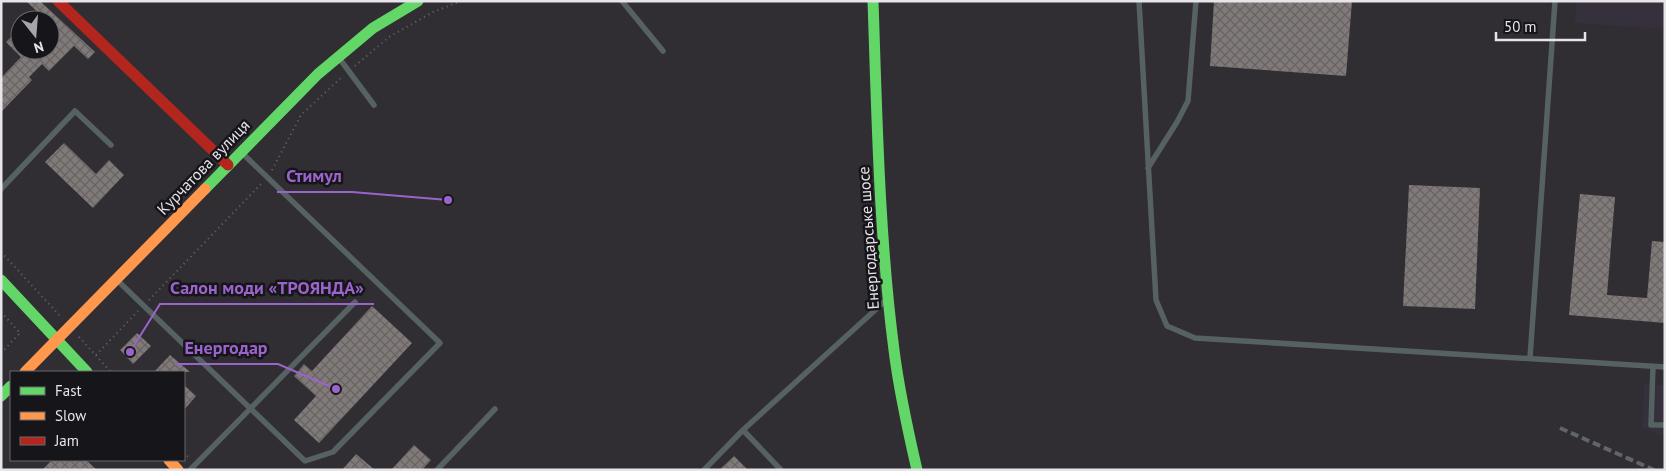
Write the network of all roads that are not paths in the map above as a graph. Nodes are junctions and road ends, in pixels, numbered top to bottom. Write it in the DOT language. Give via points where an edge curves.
graph roads {
  1 [pos="58,1"];
  2 [pos="418,1"];
  3 [pos="622,1"];
  4 [pos="873,1"];
  5 [pos="1139,1"];
  6 [pos="1196,1"];
  7 [pos="1555,1"];
  8 [pos="663,51"];
  9 [pos="338,56"];
  10 [pos="374,105"];
  11 [pos="111,145"];
  12 [pos="240,152"];
  13 [pos="228,165"];
  14 [pos="1148,168"];
  15 [pos="1,189"];
  16 [pos="1,280"];
  17 [pos="116,280"];
  18 [pos="888,299"];
  19 [pos="355,302"];
  20 [pos="56,340"];
  21 [pos="1530,358"];
  22 [pos="1653,366"];
  23 [pos="1665,367"];
  24 [pos="25,371"];
  25 [pos="86,371"];
  26 [pos="10,387"];
  27 [pos="1,396"];
  28 [pos="250,408"];
  29 [pos="495,409"];
  30 [pos="1665,425"];
  31 [pos="744,430"];
  32 [pos="169,461"];
  33 [pos="178,470"];
  34 [pos="190,470"];
  35 [pos="437,470"];
  36 [pos="704,470"];
  37 [pos="781,470"];
  38 [pos="917,470"];
  1 -- 13 [label="street"];
  2 -- 9 [label="street, Курчатова вулиця" via="372,28"];
  3 -- 8 [label="lane"];
  4 -- 18 [label="street, Енергодарське шосе" via="878,155"];
  5 -- 14 [label="lane"];
  6 -- 14 [label="lane" via="1188,101"];
  7 -- 21 [label="lane"];
  9 -- 10 [label="lane"];
  9 -- 12 [label="street, Курчатова вулиця"];
  11 -- 15 [label="lane" via="75,111"];
  12 -- 13 [label="street, Курчатова вулиця"];
  12 -- 28 [label="lane" via="440,343 333,452 305,461"];
  13 -- 17 [label="street, Курчатова вулиця"];
  14 -- 21 [label="lane" via="1156,300 1167,326 1195,338"];
  16 -- 20 [label="street"];
  17 -- 20 [label="street, Курчатова вулиця"];
  17 -- 28 [label="lane"];
  18 -- 31 [label="lane"];
  18 -- 38 [label="street, Енергодарське шосе" via="894,352"];
  19 -- 28 [label="lane"];
  20 -- 24 [label="street, Курчатова вулиця"];
  20 -- 25 [label="street"];
  21 -- 22 [label="lane"];
  22 -- 23 [label="lane"];
  22 -- 30 [label="lane" via="1651,425"];
  26 -- 27 [label="street"];
  28 -- 34 [label="lane"];
  29 -- 35 [label="lane"];
  31 -- 36 [label="lane"];
  31 -- 37 [label="lane"];
  32 -- 33 [label="street"];
}
